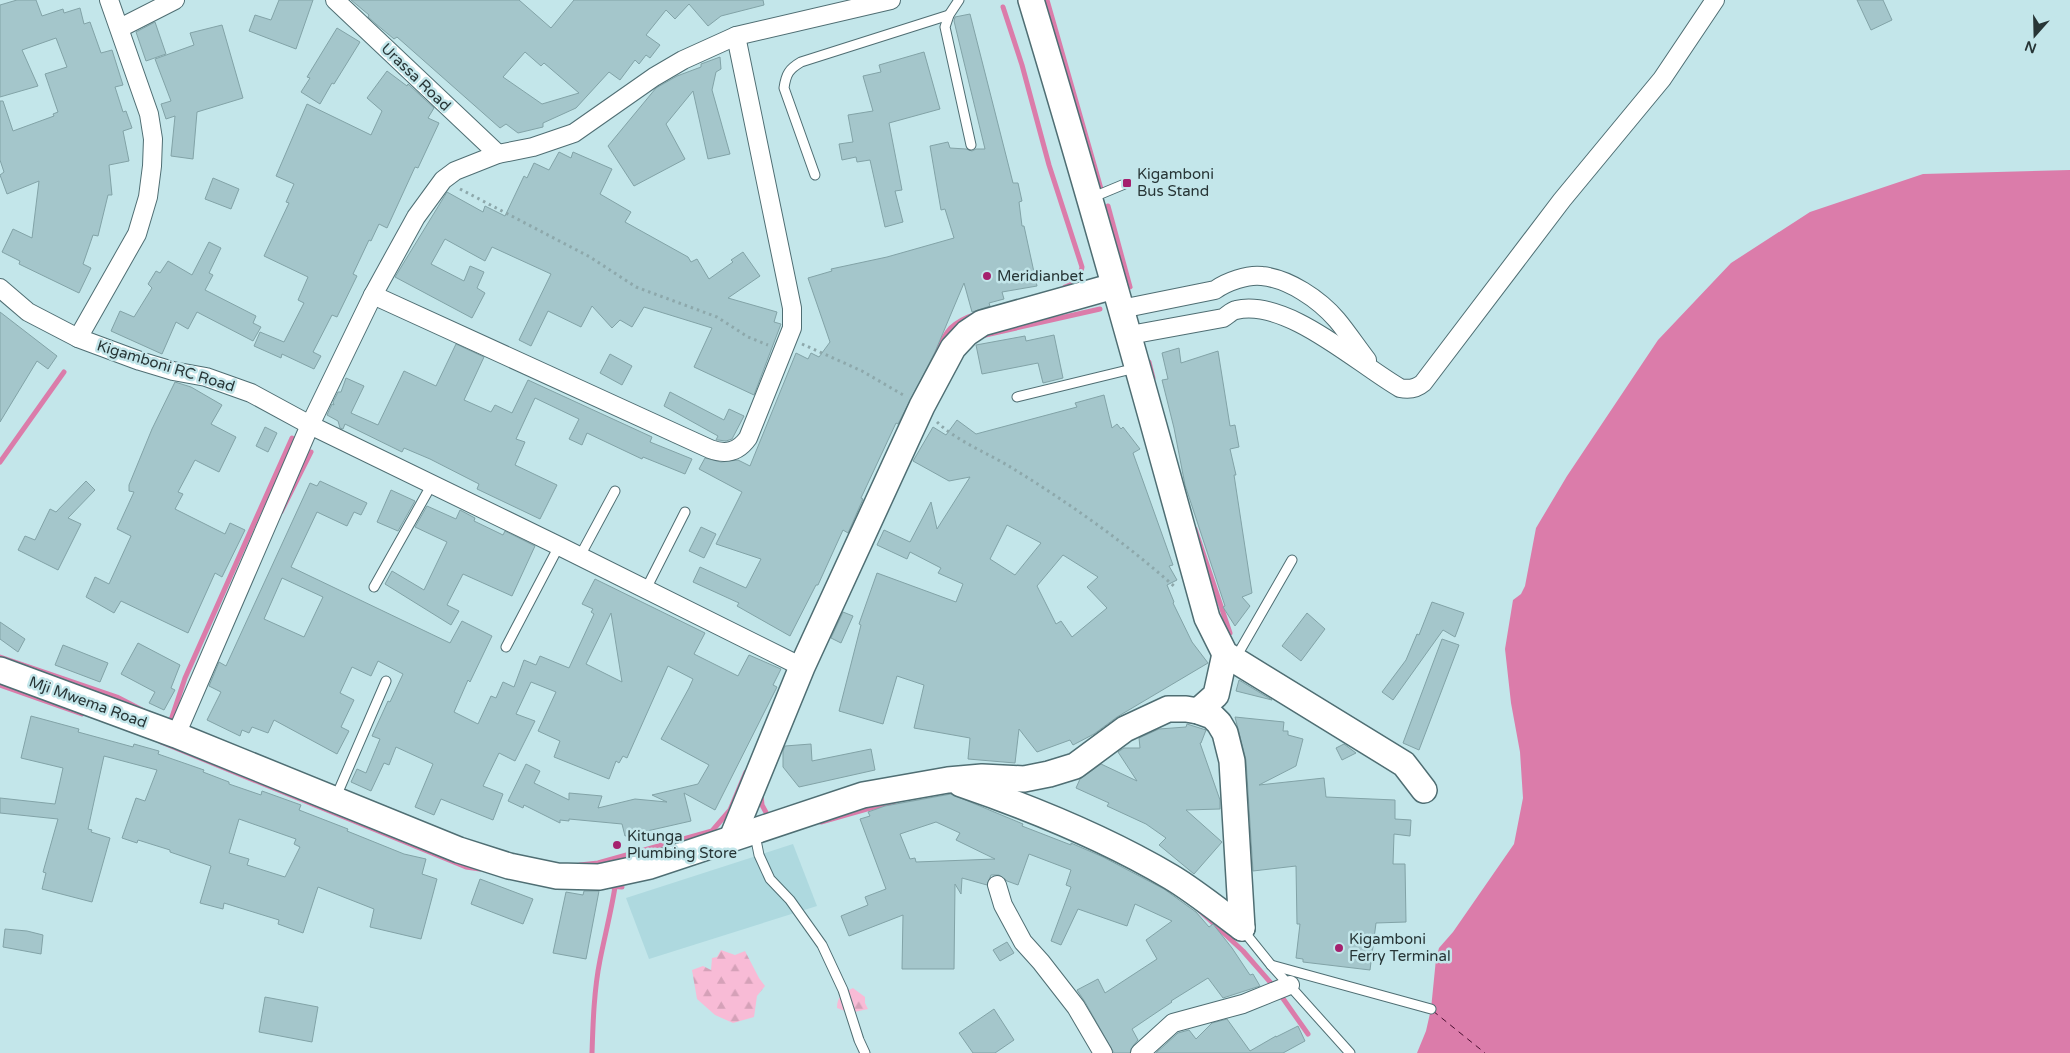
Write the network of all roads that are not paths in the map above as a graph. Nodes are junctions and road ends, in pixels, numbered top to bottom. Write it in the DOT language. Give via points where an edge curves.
graph roads {
  1 [pos="109,0"];
  2 [pos="175,0"];
  3 [pos="336,0"];
  4 [pos="891,0"];
  5 [pos="959,0"];
  6 [pos="1031,0"];
  7 [pos="1715,0"];
  8 [pos="948,15"];
  9 [pos="120,28"];
  10 [pos="736,36"];
  11 [pos="971,145"];
  12 [pos="498,154"];
  13 [pos="815,175"];
  14 [pos="1128,183"];
  15 [pos="1091,198"];
  16 [pos="0,288"];
  17 [pos="374,295"];
  18 [pos="1117,298"];
  19 [pos="1130,335"];
  20 [pos="78,338"];
  21 [pos="1138,368"];
  22 [pos="1374,370"];
  23 [pos="1017,397"];
  24 [pos="310,425"];
  25 [pos="432,484"];
  26 [pos="615,491"];
  27 [pos="684,512"];
  28 [pos="559,546"];
  29 [pos="580,556"];
  30 [pos="1292,560"];
  31 [pos="374,587"];
  32 [pos="646,589"];
  33 [pos="506,647"];
  34 [pos="1230,656"];
  35 [pos="802,667"];
  36 [pos="0,670"];
  37 [pos="386,681"];
  38 [pos="1198,710"];
  39 [pos="176,735"];
  40 [pos="948,780"];
  41 [pos="1424,790"];
  42 [pos="335,799"];
  43 [pos="743,836"];
  44 [pos="998,885"];
  45 [pos="1242,928"];
  46 [pos="1271,965"];
  47 [pos="1290,985"];
  48 [pos="1431,1010"];
  49 [pos="865,1053"];
  50 [pos="1104,1053"];
  51 [pos="1140,1053"];
  52 [pos="1350,1053"];
  1 -- 9 [label="street"];
  2 -- 9 [label="street"];
  3 -- 12 [label="street, Urassa Road"];
  4 -- 10 [label="street"];
  5 -- 8 [label="lane"];
  6 -- 15 [label="main road"];
  7 -- 22 [label="street" via="1662,79 1562,200 1423,383 1412,389 1400,388"];
  8 -- 11 [label="lane" via="945,27"];
  8 -- 13 [label="lane" via="801,62 790,69 784,88"];
  9 -- 20 [label="street" via="149,114 153,139 148,197 137,234"];
  10 -- 12 [label="street" via="654,76 574,133 534,147"];
  10 -- 17 [label="street" via="792,308 792,328 748,438 736,450 718,452"];
  12 -- 17 [label="street" via="443,180 416,217"];
  14 -- 15 [label="lane"];
  15 -- 18 [label="main road"];
  16 -- 20 [label="street, Kigamboni RC Road" via="28,312"];
  17 -- 24 [label="street"];
  18 -- 19 [label="main road"];
  18 -- 22 [label="street" via="1215,290 1227,282 1260,275 1269,277 1308,294 1336,319"];
  18 -- 35 [label="main road" via="982,323 953,348 922,406"];
  19 -- 21 [label="main road"];
  19 -- 22 [label="street" via="1223,318 1235,310 1256,310 1285,316 1327,338"];
  20 -- 24 [label="street, Kigamboni RC Road" via="140,362 206,377 251,393"];
  21 -- 23 [label="lane"];
  21 -- 34 [label="main road" via="1206,618"];
  24 -- 25 [label="street, Kigamboni RC Road"];
  24 -- 39 [label="street"];
  25 -- 28 [label="street, Kigamboni RC Road"];
  25 -- 31 [label="lane"];
  26 -- 29 [label="lane"];
  27 -- 32 [label="lane"];
  28 -- 29 [label="street, Kigamboni RC Road"];
  28 -- 33 [label="lane"];
  29 -- 32 [label="street, Kigamboni RC Road"];
  30 -- 34 [label="lane"];
  32 -- 35 [label="street, Kigamboni RC Road"];
  34 -- 38 [label="main road" via="1216,694"];
  34 -- 41 [label="main road" via="1404,764"];
  35 -- 43 [label="main road"];
  36 -- 39 [label="main road, Mji Mwema Road"];
  37 -- 42 [label="lane"];
  38 -- 40 [label="main road, Mji Mwema Road" via="1168,709 1125,729 1075,766 1049,774 1024,779 982,777"];
  38 -- 45 [label="main road" via="1219,723 1232,761"];
  39 -- 42 [label="main road, Mji Mwema Road"];
  40 -- 43 [label="main road, Mji Mwema Road" via="863,795"];
  40 -- 45 [label="main road" via="1013,802 1113,845 1172,878"];
  42 -- 43 [label="main road, Mji Mwema Road" via="459,850 509,866 557,876 599,876 632,870"];
  43 -- 49 [label="lane" via="759,855 770,879 790,900 822,945 843,990"];
  44 -- 50 [label="street" via="1003,905 1023,942 1076,1008"];
  45 -- 46 [label="lane"];
  46 -- 47 [label="lane"];
  46 -- 48 [label="lane"];
  47 -- 51 [label="street" via="1243,1004 1173,1023"];
  47 -- 52 [label="lane"];
}
